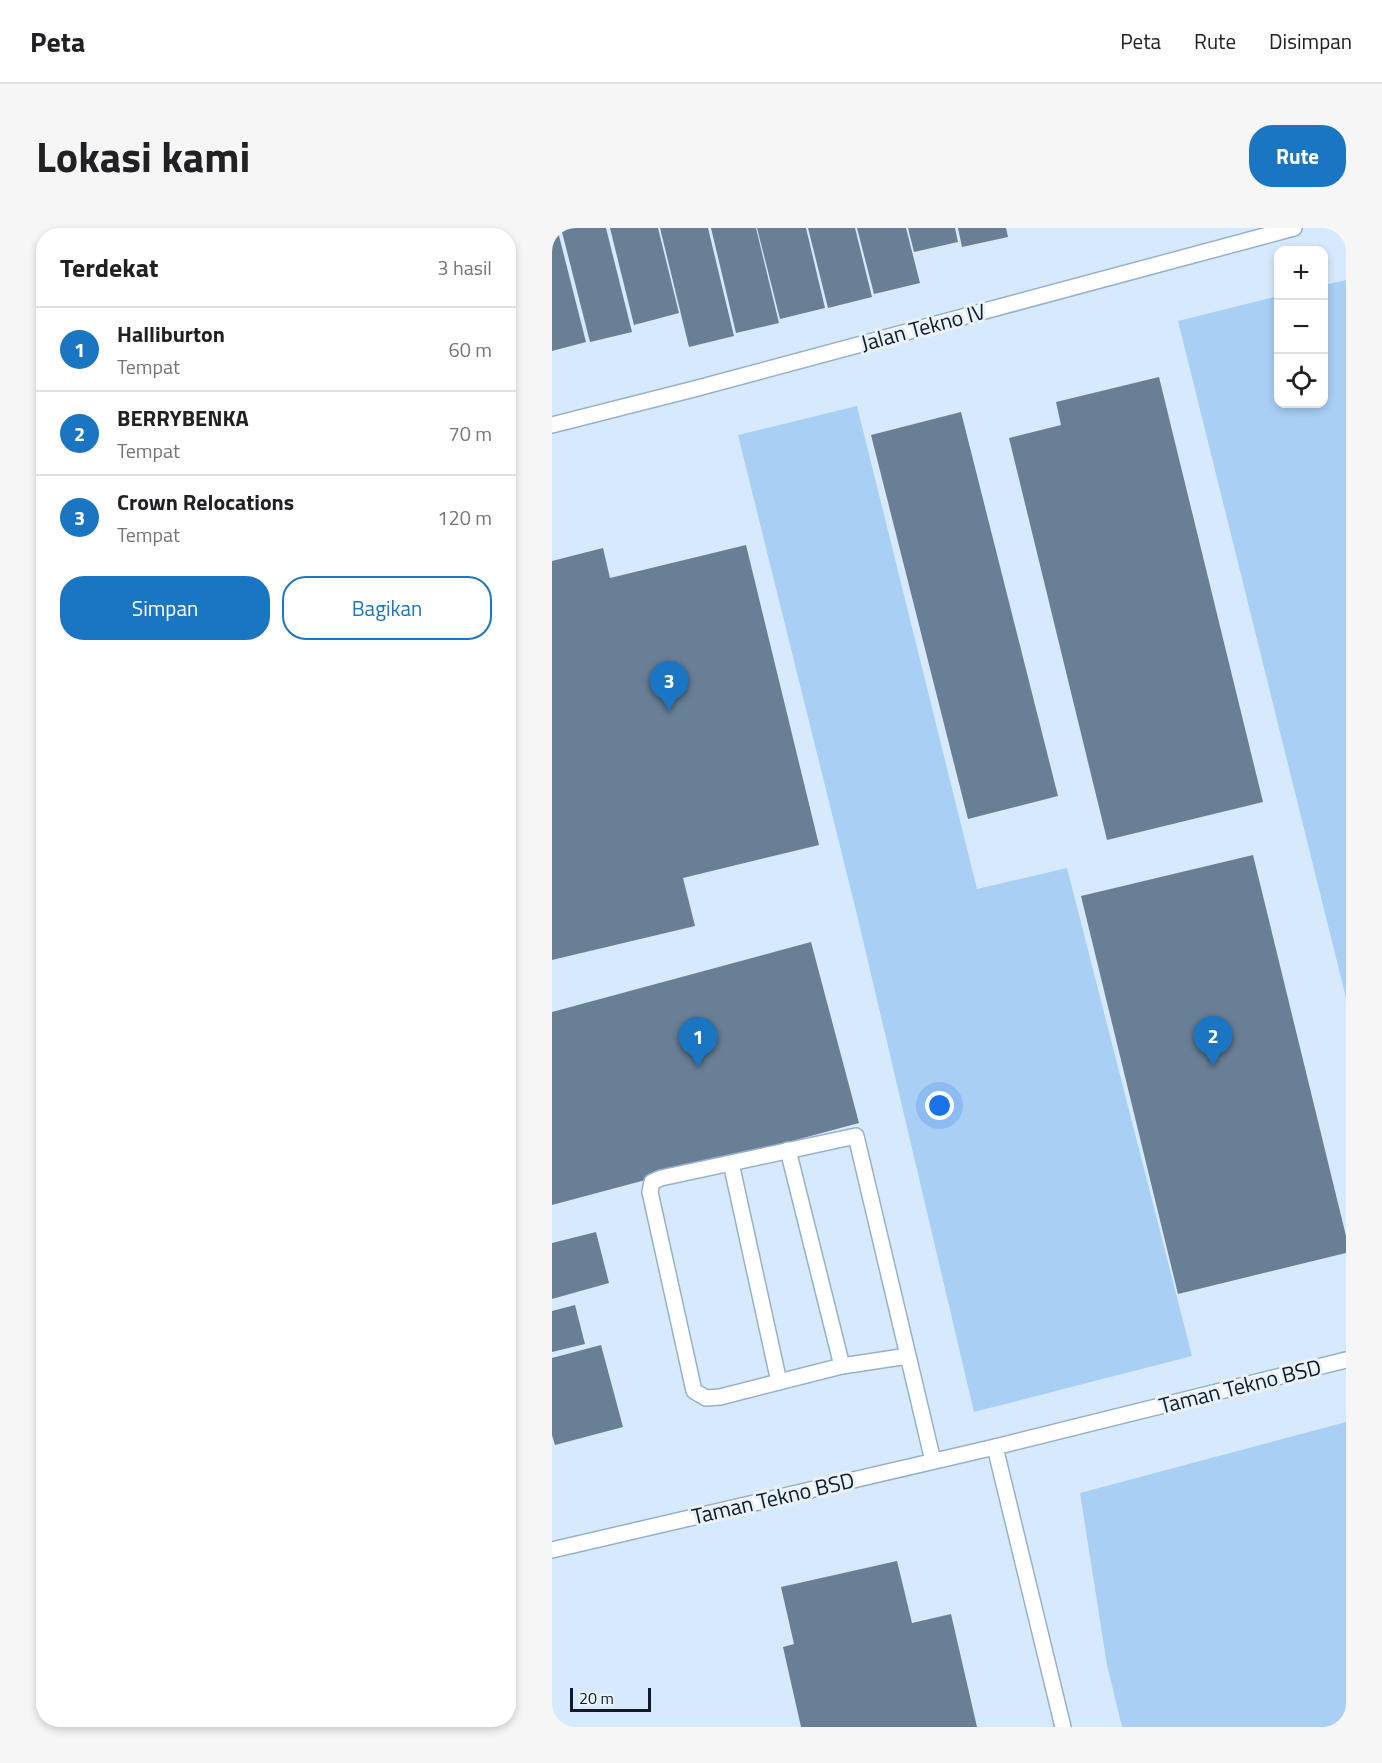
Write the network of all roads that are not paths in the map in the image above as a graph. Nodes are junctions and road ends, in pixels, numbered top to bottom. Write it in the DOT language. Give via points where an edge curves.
graph roads {
  1 [pos="1294,228"];
  2 [pos="552,425"];
  3 [pos="788,1150"];
  4 [pos="731,1163"];
  5 [pos="908,1356"];
  6 [pos="1346,1360"];
  7 [pos="842,1366"];
  8 [pos="779,1382"];
  9 [pos="995,1447"];
  10 [pos="933,1461"];
  11 [pos="552,1550"];
  12 [pos="1063,1727"];
  1 -- 2 [label="lane, Jalan Tekno IV"];
  3 -- 4 [label="lane"];
  3 -- 5 [label="lane" via="856,1136"];
  3 -- 7 [label="lane"];
  4 -- 8 [label="lane"];
  4 -- 8 [label="lane" via="661,1178 652,1182 650,1192 694,1391 706,1398 720,1397"];
  5 -- 7 [label="lane"];
  5 -- 10 [label="lane"];
  6 -- 9 [label="lane, Taman Tekno BSD"];
  7 -- 8 [label="lane"];
  9 -- 10 [label="lane, Taman Tekno BSD"];
  9 -- 12 [label="lane"];
  10 -- 11 [label="lane, Taman Tekno BSD"];
}
